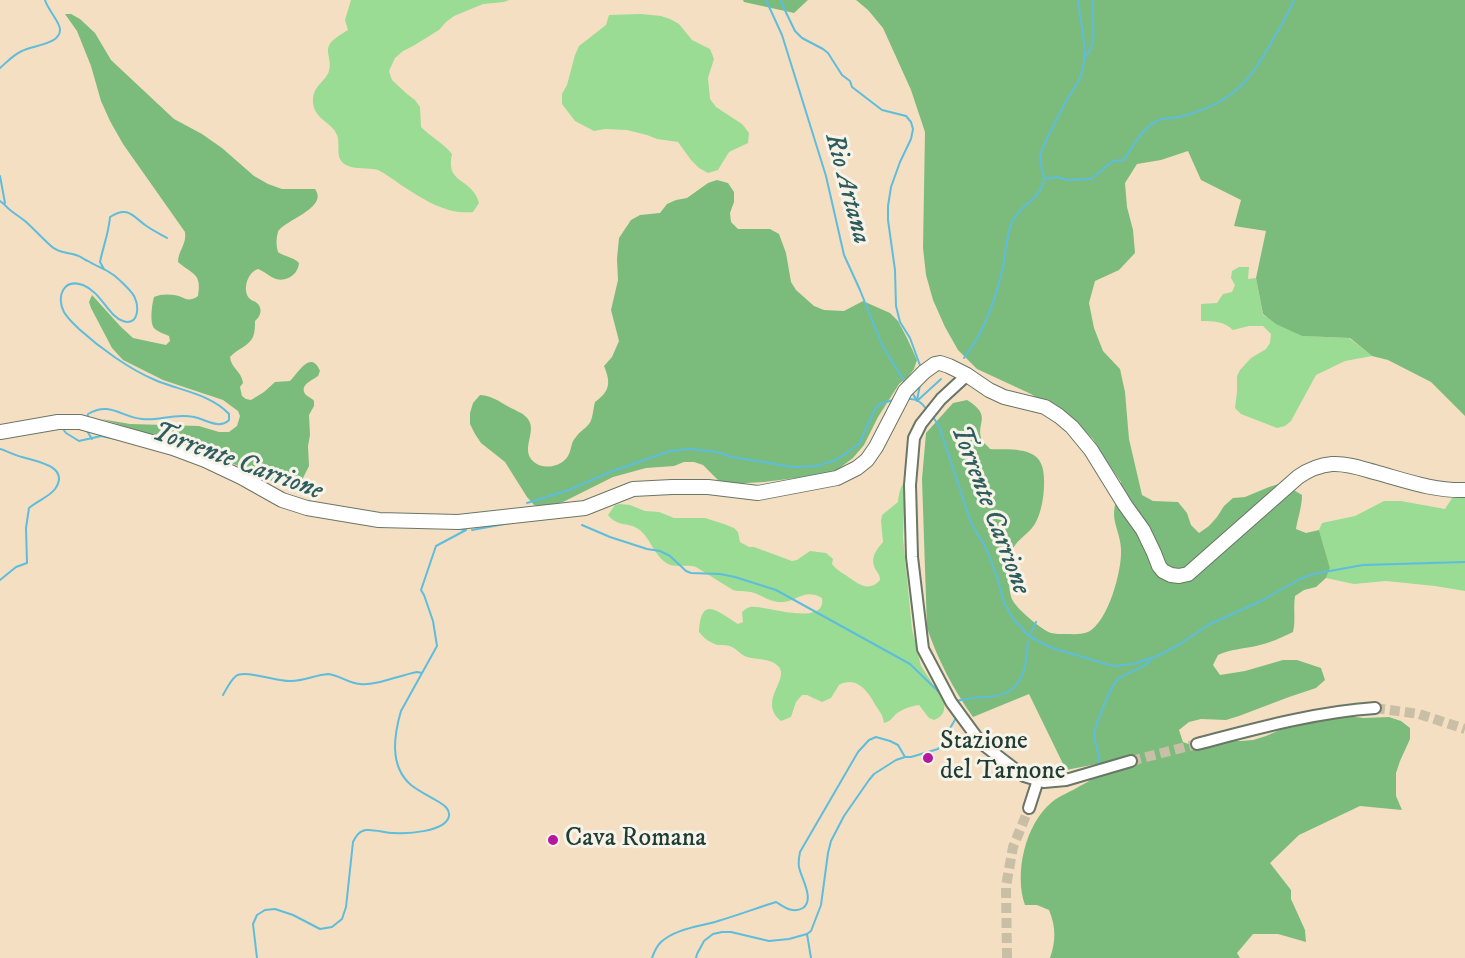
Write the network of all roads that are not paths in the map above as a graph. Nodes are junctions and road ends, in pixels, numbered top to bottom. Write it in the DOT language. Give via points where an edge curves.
graph roads {
  1 [pos="967,375"];
  2 [pos="0,432"];
  3 [pos="1465,490"];
  4 [pos="1376,708"];
  5 [pos="1197,744"];
  6 [pos="1131,761"];
  7 [pos="1038,780"];
  8 [pos="1029,808"];
  1 -- 2 [label="street" via="940,363 924,372 904,392 867,460 837,478 758,493 708,487 633,489 585,508 458,522 379,520 307,508 282,500 205,460 80,422"];
  1 -- 3 [label="street" via="1004,397 1045,407 1072,427 1143,530 1159,566 1171,575 1188,574 1298,477 1314,468 1348,465 1430,488"];
  1 -- 7 [label="street" via="941,399 914,438 910,485 912,557 923,649 951,702 981,743 1024,776"];
  4 -- 5 [label="street" via="1347,710"];
  6 -- 7 [label="street" via="1066,780"];
  7 -- 8 [label="street"];
}
